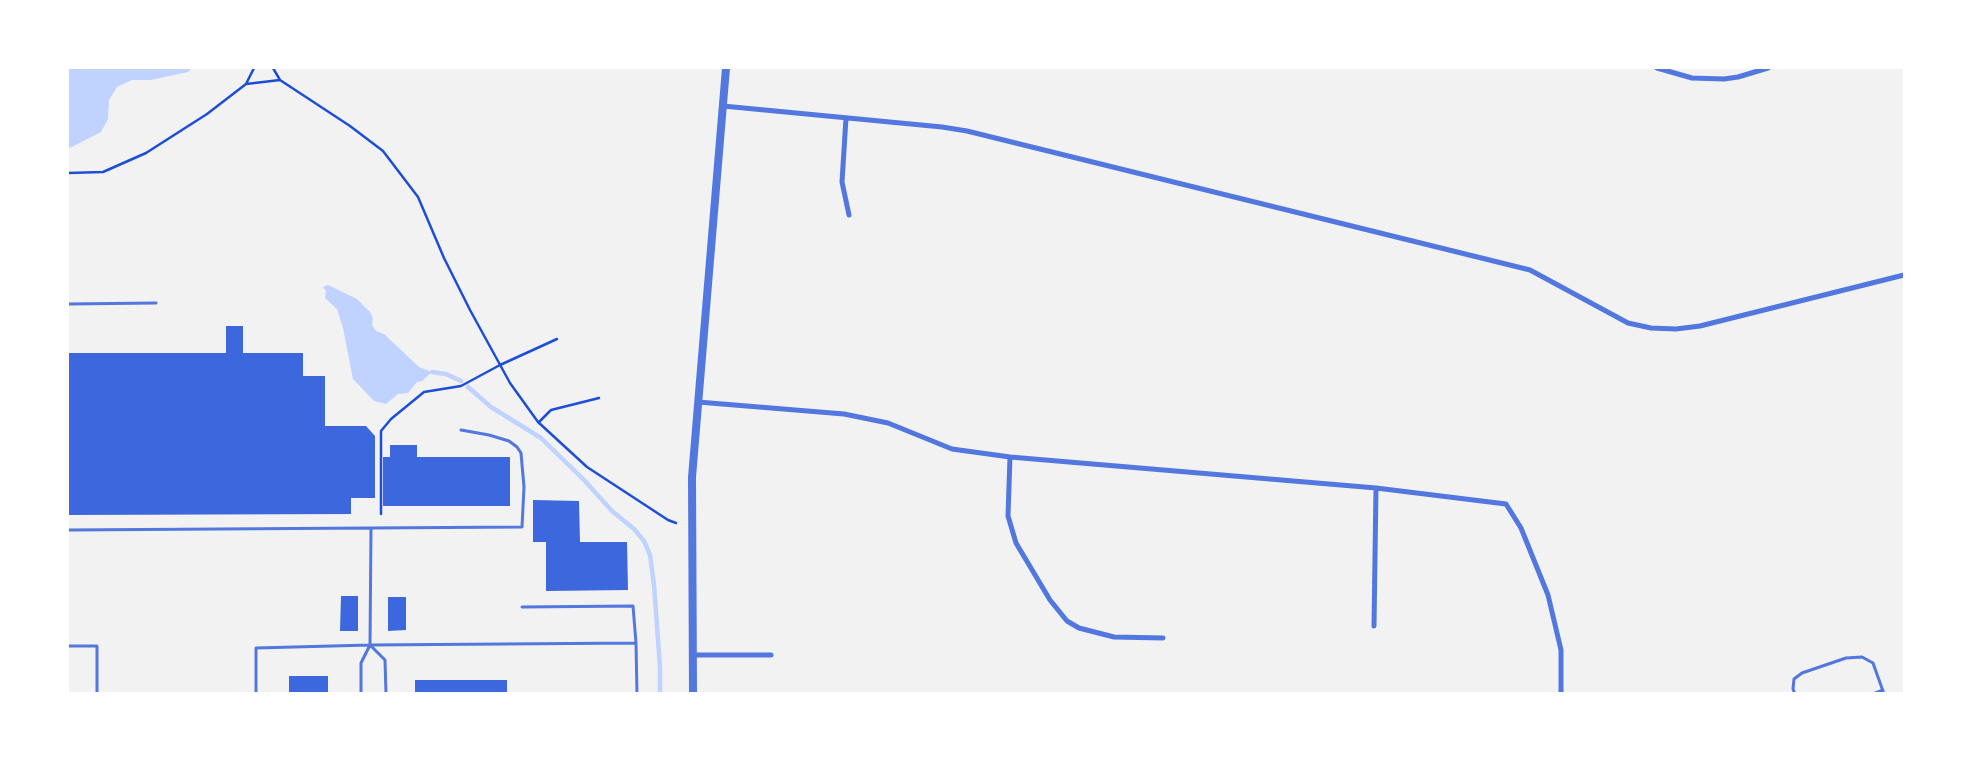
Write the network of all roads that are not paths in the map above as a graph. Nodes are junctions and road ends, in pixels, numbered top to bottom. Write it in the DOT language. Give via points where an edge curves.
graph roads {
  1 [pos="726,68"];
  2 [pos="1657,68"];
  3 [pos="1768,68"];
  4 [pos="723,106"];
  5 [pos="846,118"];
  6 [pos="849,215"];
  7 [pos="1904,275"];
  8 [pos="156,303"];
  9 [pos="68,304"];
  10 [pos="698,402"];
  11 [pos="461,430"];
  12 [pos="1010,457"];
  13 [pos="1376,488"];
  14 [pos="371,528"];
  15 [pos="68,530"];
  16 [pos="522,608"];
  17 [pos="1374,626"];
  18 [pos="1163,638"];
  19 [pos="636,643"];
  20 [pos="370,645"];
  21 [pos="68,646"];
  22 [pos="693,655"];
  23 [pos="771,655"];
  24 [pos="1884,692"];
  25 [pos="97,694"];
  26 [pos="256,694"];
  27 [pos="361,694"];
  28 [pos="386,694"];
  29 [pos="637,694"];
  30 [pos="693,694"];
  31 [pos="1561,694"];
  32 [pos="1795,694"];
  33 [pos="1873,694"];
  1 -- 4 [label="street"];
  2 -- 3 [label="street" via="1692,78 1724,79"];
  4 -- 5 [label="street"];
  4 -- 10 [label="street"];
  5 -- 6 [label="street" via="842,182"];
  5 -- 7 [label="street" via="967,131 1530,270 1628,323 1651,328 1700,326"];
  8 -- 9 [label="lane"];
  10 -- 12 [label="street" via="844,414 888,423 952,449"];
  10 -- 22 [label="street" via="692,477"];
  11 -- 14 [label="lane" via="509,441 521,453 524,487 522,527"];
  12 -- 13 [label="street"];
  12 -- 18 [label="street" via="1008,516 1016,543 1050,600 1067,621 1079,628 1114,637"];
  13 -- 17 [label="street"];
  13 -- 31 [label="street" via="1506,504 1521,528 1548,595 1561,650"];
  14 -- 15 [label="lane"];
  14 -- 20 [label="lane"];
  16 -- 19 [label="lane" via="633,606"];
  19 -- 20 [label="lane"];
  19 -- 29 [label="lane"];
  20 -- 26 [label="lane" via="256,648"];
  20 -- 27 [label="lane" via="361,663"];
  20 -- 28 [label="lane" via="385,660"];
  21 -- 25 [label="lane" via="97,646"];
  22 -- 23 [label="street"];
  22 -- 30 [label="street"];
  24 -- 32 [label="lane" via="1873,663 1862,657 1846,658 1802,673 1794,679"];
  24 -- 33 [label="lane"];
}
